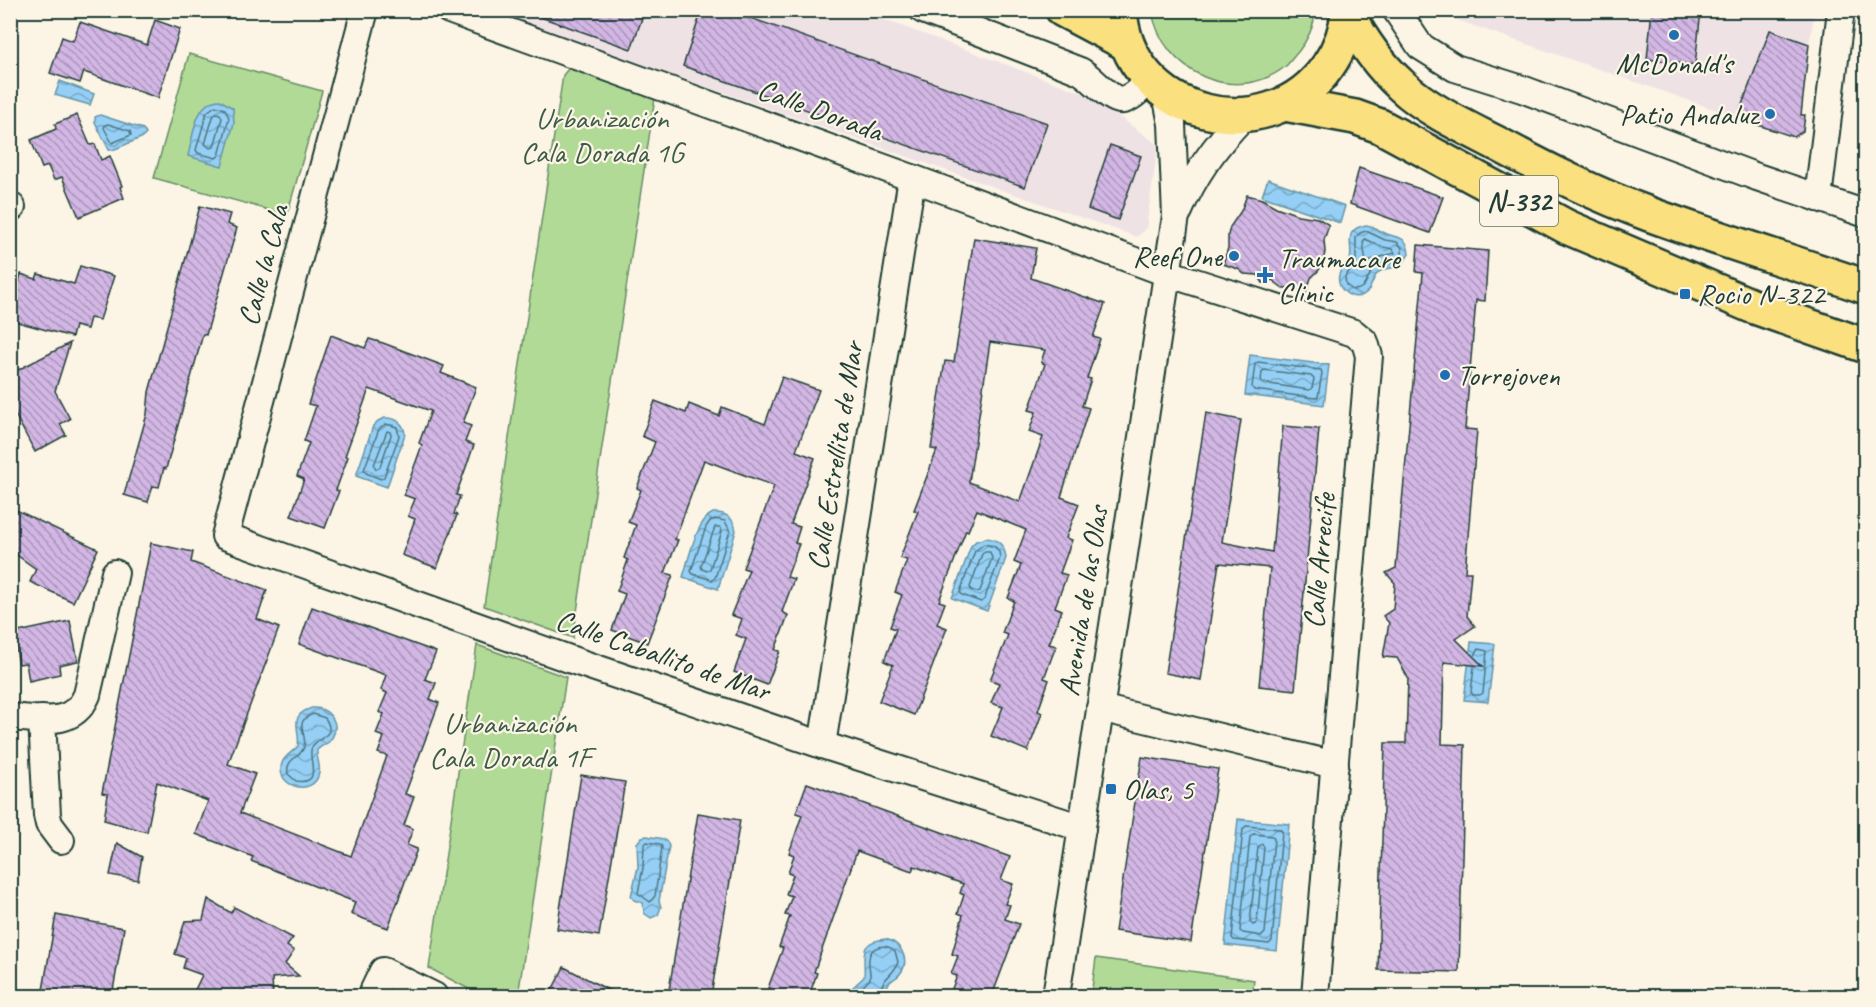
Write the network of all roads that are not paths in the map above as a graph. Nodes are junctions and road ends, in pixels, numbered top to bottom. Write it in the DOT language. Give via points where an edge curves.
graph roads {
  1 [pos="365,10"];
  2 [pos="449,10"];
  3 [pos="923,10"];
  4 [pos="1063,10"];
  5 [pos="1120,10"];
  6 [pos="1396,10"];
  7 [pos="1841,10"];
  8 [pos="1348,12"];
  9 [pos="1127,44"];
  10 [pos="1158,87"];
  11 [pos="1285,104"];
  12 [pos="1244,116"];
  13 [pos="912,178"];
  14 [pos="1818,198"];
  15 [pos="1866,214"];
  16 [pos="1176,216"];
  17 [pos="1167,273"];
  18 [pos="1866,286"];
  19 [pos="1866,346"];
  20 [pos="225,536"];
  21 [pos="115,573"];
  22 [pos="1100,708"];
  23 [pos="10,717"];
  24 [pos="42,719"];
  25 [pos="822,745"];
  26 [pos="1335,765"];
  27 [pos="1082,828"];
  28 [pos="61,840"];
  29 [pos="371,996"];
  30 [pos="434,996"];
  31 [pos="1056,996"];
  32 [pos="1315,996"];
  1 -- 20 [label="street, Calle la Cala"];
  2 -- 13 [label="street, Calle Dorada"];
  3 -- 10 [label="street" via="1080,71 1117,101"];
  4 -- 9 [label="highway"];
  5 -- 9 [label="highway, N-332"];
  6 -- 14 [label="street" via="1420,46 1455,68"];
  7 -- 14 [label="street"];
  8 -- 11 [label="highway, N-332" via="1343,36 1321,76"];
  8 -- 18 [label="highway, N-332" via="1361,39 1404,88 1490,140 1647,214"];
  9 -- 10 [label="highway, N-332"];
  10 -- 12 [label="highway, N-332" via="1190,107 1216,115"];
  10 -- 16 [label="street, Avenida de las Olas" via="1172,124"];
  11 -- 12 [label="highway, N-332"];
  11 -- 19 [label="highway, N-332" via="1355,117 1380,126 1567,227 1752,306"];
  12 -- 16 [label="street, Avenida de las Olas" via="1225,134 1188,188"];
  13 -- 17 [label="street, Calle Dorada"];
  13 -- 25 [label="street, Calle Estrellita de Mar"];
  14 -- 15 [label="street"];
  16 -- 17 [label="street, Avenida de las Olas"];
  17 -- 22 [label="street, Avenida de las Olas"];
  17 -- 26 [label="street, Calle Arrecife" via="1354,333 1369,348"];
  20 -- 25 [label="street, Calle Caballito de Mar"];
  21 -- 24 [label="street" via="83,706 69,716"];
  22 -- 26 [label="street"];
  22 -- 27 [label="street, Avenida de las Olas"];
  23 -- 24 [label="street"];
  24 -- 28 [label="street" via="46,815"];
  25 -- 27 [label="street, Calle Caballito de Mar"];
  26 -- 32 [label="street, Calle Arrecife"];
  27 -- 31 [label="street, Avenida de las Olas"];
  29 -- 30 [label="street" via="383,971"];
}
